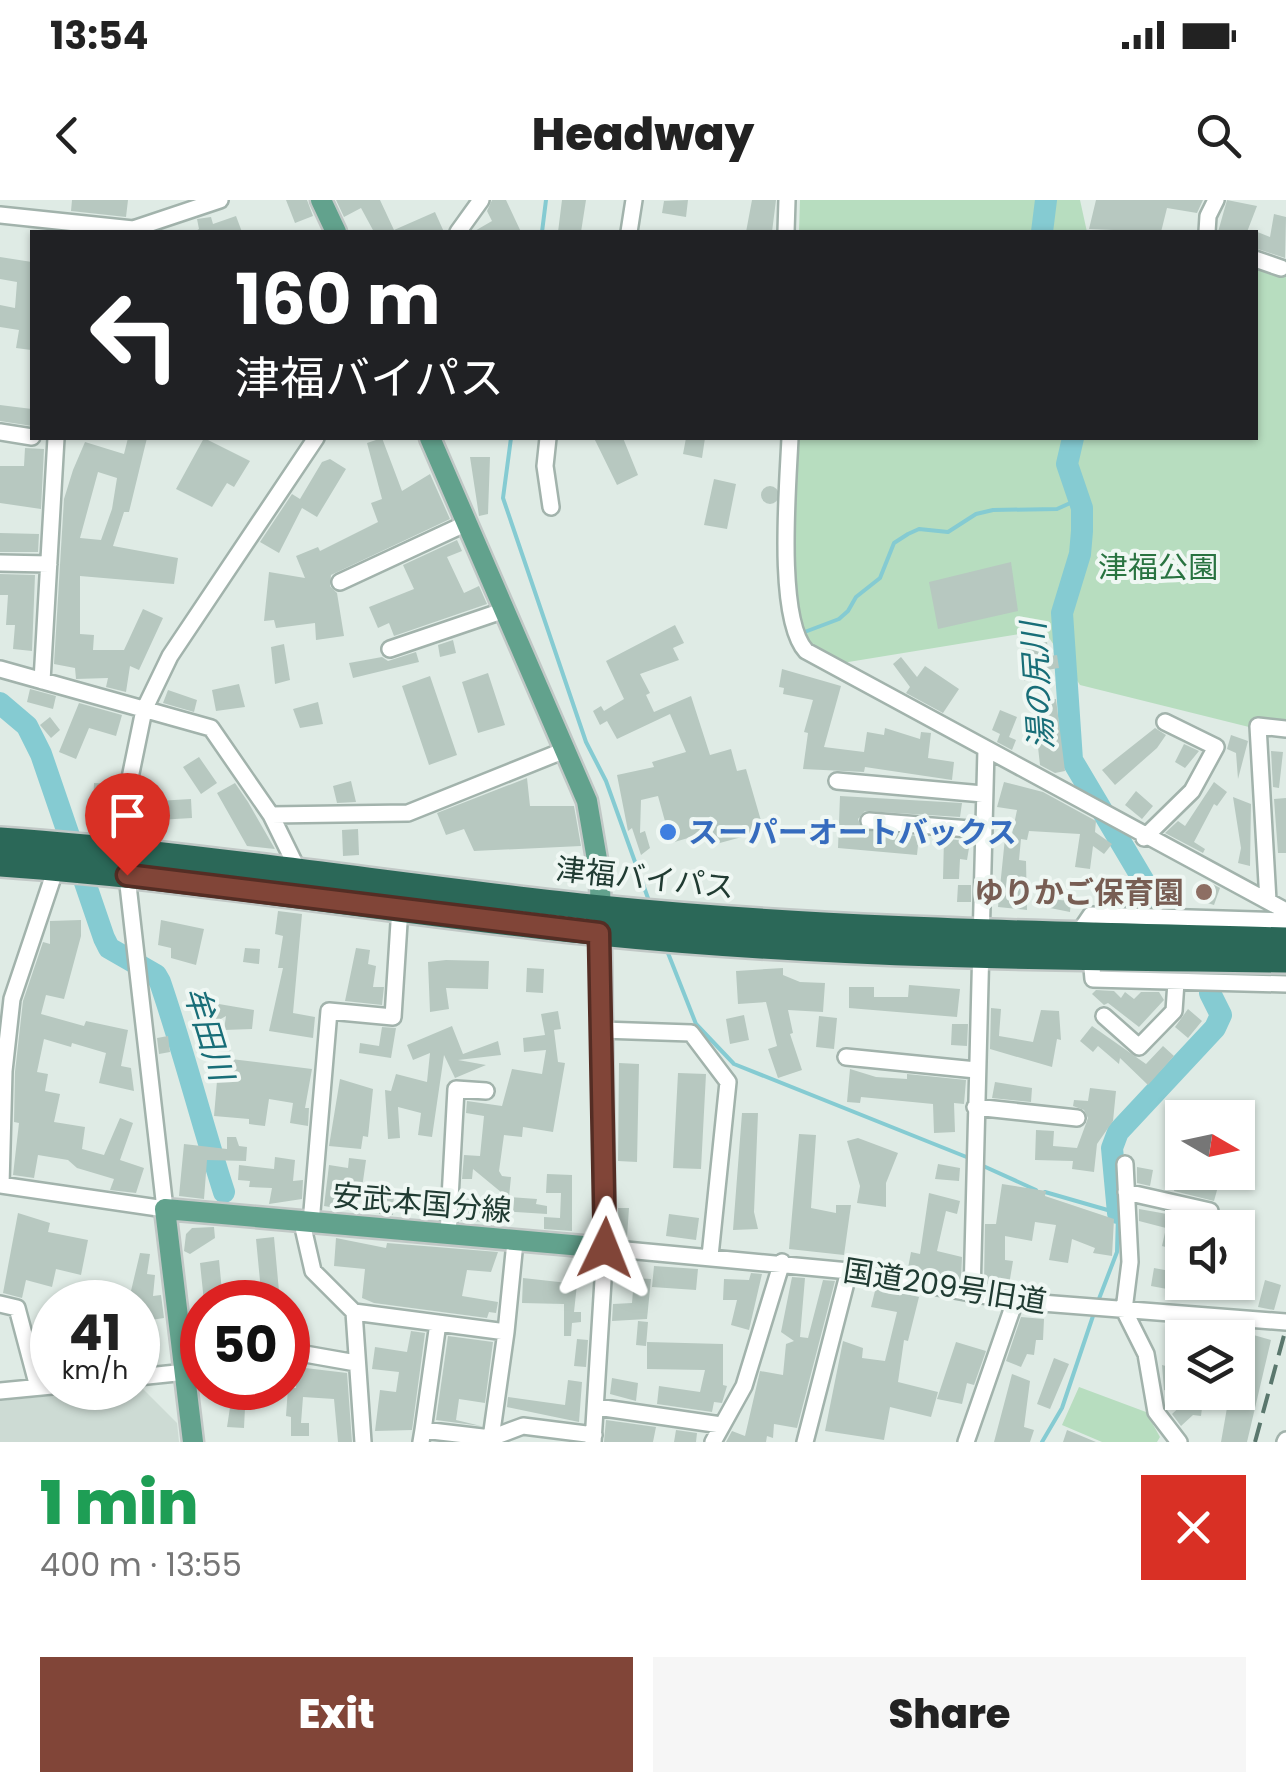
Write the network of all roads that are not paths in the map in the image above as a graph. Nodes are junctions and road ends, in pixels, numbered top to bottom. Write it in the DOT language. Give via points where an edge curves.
graph roads {
  1 [pos="220,200"];
  2 [pos="321,200"];
  3 [pos="481,200"];
  4 [pos="634,200"];
  5 [pos="786,200"];
  6 [pos="1216,200"];
  7 [pos="0,215"];
  8 [pos="66,227"];
  9 [pos="117,230"];
  10 [pos="137,230"];
  11 [pos="335,230"];
  12 [pos="459,230"];
  13 [pos="628,230"];
  14 [pos="786,230"];
  15 [pos="1207,230"];
  16 [pos="1258,260"];
  17 [pos="1281,268"];
  18 [pos="0,432"];
  19 [pos="30,436"];
  20 [pos="46,440"];
  21 [pos="315,440"];
  22 [pos="431,440"];
  23 [pos="548,440"];
  24 [pos="790,440"];
  25 [pos="551,506"];
  26 [pos="468,524"];
  27 [pos="0,562"];
  28 [pos="49,564"];
  29 [pos="340,582"];
  30 [pos="505,610"];
  31 [pos="390,649"];
  32 [pos="0,669"];
  33 [pos="42,681"];
  34 [pos="144,710"];
  35 [pos="1165,722"];
  36 [pos="1286,729"];
  37 [pos="565,750"];
  38 [pos="986,750"];
  39 [pos="837,781"];
  40 [pos="983,794"];
  41 [pos="270,815"];
  42 [pos="869,821"];
  43 [pos="982,830"];
  44 [pos="1144,838"];
  45 [pos="0,840"];
  46 [pos="126,863"];
  47 [pos="0,864"];
  48 [pos="56,868"];
  49 [pos="299,872"];
  50 [pos="1268,901"];
  51 [pos="400,907"];
  52 [pos="1286,911"];
  53 [pos="599,920"];
  54 [pos="1286,920"];
  55 [pos="1286,940"];
  56 [pos="978,943"];
  57 [pos="1085,946"];
  58 [pos="1162,948"];
  59 [pos="1286,960"];
  60 [pos="1176,982"];
  61 [pos="1286,984"];
  62 [pos="1104,1016"];
  63 [pos="602,1030"];
  64 [pos="846,1057"];
  65 [pos="976,1070"];
  66 [pos="486,1092"];
  67 [pos="975,1107"];
  68 [pos="1077,1118"];
  69 [pos="1125,1164"];
  70 [pos="1,1185"];
  71 [pos="1126,1192"];
  72 [pos="165,1209"];
  73 [pos="1210,1210"];
  74 [pos="307,1223"];
  75 [pos="448,1235"];
  76 [pos="515,1242"];
  77 [pos="605,1248"];
  78 [pos="710,1256"];
  79 [pos="782,1262"];
  80 [pos="850,1271"];
  81 [pos="972,1294"];
  82 [pos="180,1296"];
  83 [pos="1015,1300"];
  84 [pos="0,1304"];
  85 [pos="1124,1310"];
  86 [pos="354,1312"];
  87 [pos="1286,1322"];
  88 [pos="438,1323"];
  89 [pos="506,1332"];
  90 [pos="30,1344"];
  91 [pos="310,1355"];
  92 [pos="356,1362"];
  93 [pos="30,1388"];
  94 [pos="0,1392"];
  95 [pos="597,1407"];
  96 [pos="193,1410"];
  97 [pos="721,1426"];
  98 [pos="422,1436"];
  99 [pos="491,1438"];
  100 [pos="593,1438"];
  101 [pos="1174,1440"];
  102 [pos="194,1442"];
  103 [pos="363,1442"];
  104 [pos="713,1442"];
  105 [pos="805,1442"];
  106 [pos="966,1442"];
  1 -- 10 [label="street"];
  2 -- 11 [label="main road"];
  3 -- 12 [label="street"];
  4 -- 13 [label="street"];
  5 -- 14 [label="street"];
  6 -- 15 [label="street"];
  7 -- 8 [label="street"];
  8 -- 9 [label="street"];
  16 -- 17 [label="street"];
  18 -- 19 [label="street"];
  20 -- 28 [label="street"];
  21 -- 34 [label="street" via="202,603"];
  22 -- 26 [label="main road"];
  23 -- 25 [label="street"];
  24 -- 38 [label="street" via="785,532 793,637 806,651"];
  26 -- 29 [label="street"];
  26 -- 30 [label="main road"];
  27 -- 28 [label="street"];
  28 -- 33 [label="street"];
  30 -- 31 [label="street"];
  30 -- 37 [label="main road"];
  32 -- 33 [label="street"];
  33 -- 34 [label="street"];
  34 -- 41 [label="street" via="211,728"];
  34 -- 46 [label="street" via="130,778"];
  35 -- 44 [label="street" via="1216,747 1192,791"];
  36 -- 50 [label="street" via="1258,726"];
  37 -- 41 [label="street" via="408,813"];
  37 -- 53 [label="main road" via="587,801 600,878"];
  38 -- 40 [label="street"];
  38 -- 44 [label="street"];
  39 -- 40 [label="street"];
  40 -- 43 [label="street"];
  41 -- 49 [label="street"];
  42 -- 43 [label="street"];
  43 -- 56 [label="street"];
  44 -- 50 [label="street"];
  45 -- 46 [label="highway, 津福バイパス"];
  46 -- 48 [label="highway, 津福バイパス"];
  46 -- 49 [label="highway, 津福バイパス"];
  46 -- 51 [label="highway, 津福バイパス"];
  46 -- 72 [label="street"];
  47 -- 48 [label="highway, 津福バイパス"];
  48 -- 70 [label="street" via="12,999"];
  49 -- 53 [label="highway, 津福バイパス"];
  50 -- 52 [label="street"];
  51 -- 53 [label="highway, 津福バイパス"];
  51 -- 74 [label="street" via="393,1017 330,1011"];
  53 -- 56 [label="highway, 津福バイパス" via="826,950"];
  53 -- 63 [label="main road"];
  54 -- 57 [label="street" via="1091,915"];
  55 -- 58 [label="highway, 津福バイパス"];
  56 -- 57 [label="highway, 津福バイパス"];
  56 -- 65 [label="street"];
  57 -- 58 [label="highway, 津福バイパス"];
  57 -- 60 [label="street" via="1093,980"];
  58 -- 59 [label="highway, 津福バイパス"];
  60 -- 61 [label="street"];
  60 -- 62 [label="street" via="1174,1011 1140,1047"];
  63 -- 77 [label="main road"];
  63 -- 78 [label="street" via="691,1034 728,1082"];
  64 -- 65 [label="street"];
  65 -- 67 [label="street"];
  66 -- 75 [label="street" via="456,1089"];
  67 -- 68 [label="street"];
  67 -- 81 [label="street"];
  69 -- 71 [label="street"];
  70 -- 72 [label="street"];
  71 -- 73 [label="street"];
  71 -- 85 [label="street" via="1130,1262"];
  72 -- 74 [label="main road, 安武本国分線"];
  72 -- 82 [label="main road"];
  74 -- 75 [label="main road, 安武本国分線"];
  74 -- 86 [label="street" via="312,1271"];
  75 -- 76 [label="main road, 安武本国分線"];
  76 -- 77 [label="main road, 安武本国分線"];
  76 -- 89 [label="street"];
  77 -- 78 [label="street, 国道209号旧道"];
  77 -- 95 [label="street"];
  78 -- 79 [label="street, 国道209号旧道"];
  79 -- 80 [label="street, 国道209号旧道"];
  79 -- 97 [label="street" via="744,1386"];
  80 -- 81 [label="street, 国道209号旧道"];
  80 -- 105 [label="street"];
  81 -- 83 [label="street, 国道209号旧道"];
  83 -- 85 [label="street, 国道209号旧道"];
  83 -- 106 [label="street"];
  84 -- 90 [label="street" via="17,1308"];
  85 -- 87 [label="street, 国道209号旧道"];
  85 -- 101 [label="street" via="1146,1354 1156,1412"];
  86 -- 88 [label="street"];
  86 -- 92 [label="street"];
  88 -- 89 [label="street"];
  88 -- 98 [label="street"];
  89 -- 99 [label="street"];
  91 -- 92 [label="street"];
  92 -- 103 [label="street"];
  93 -- 94 [label="street"];
  95 -- 97 [label="street"];
  95 -- 100 [label="street"];
  96 -- 102 [label="main road"];
  97 -- 104 [label="street"];
  98 -- 99 [label="street"];
  99 -- 100 [label="street" via="523,1426"];
}
